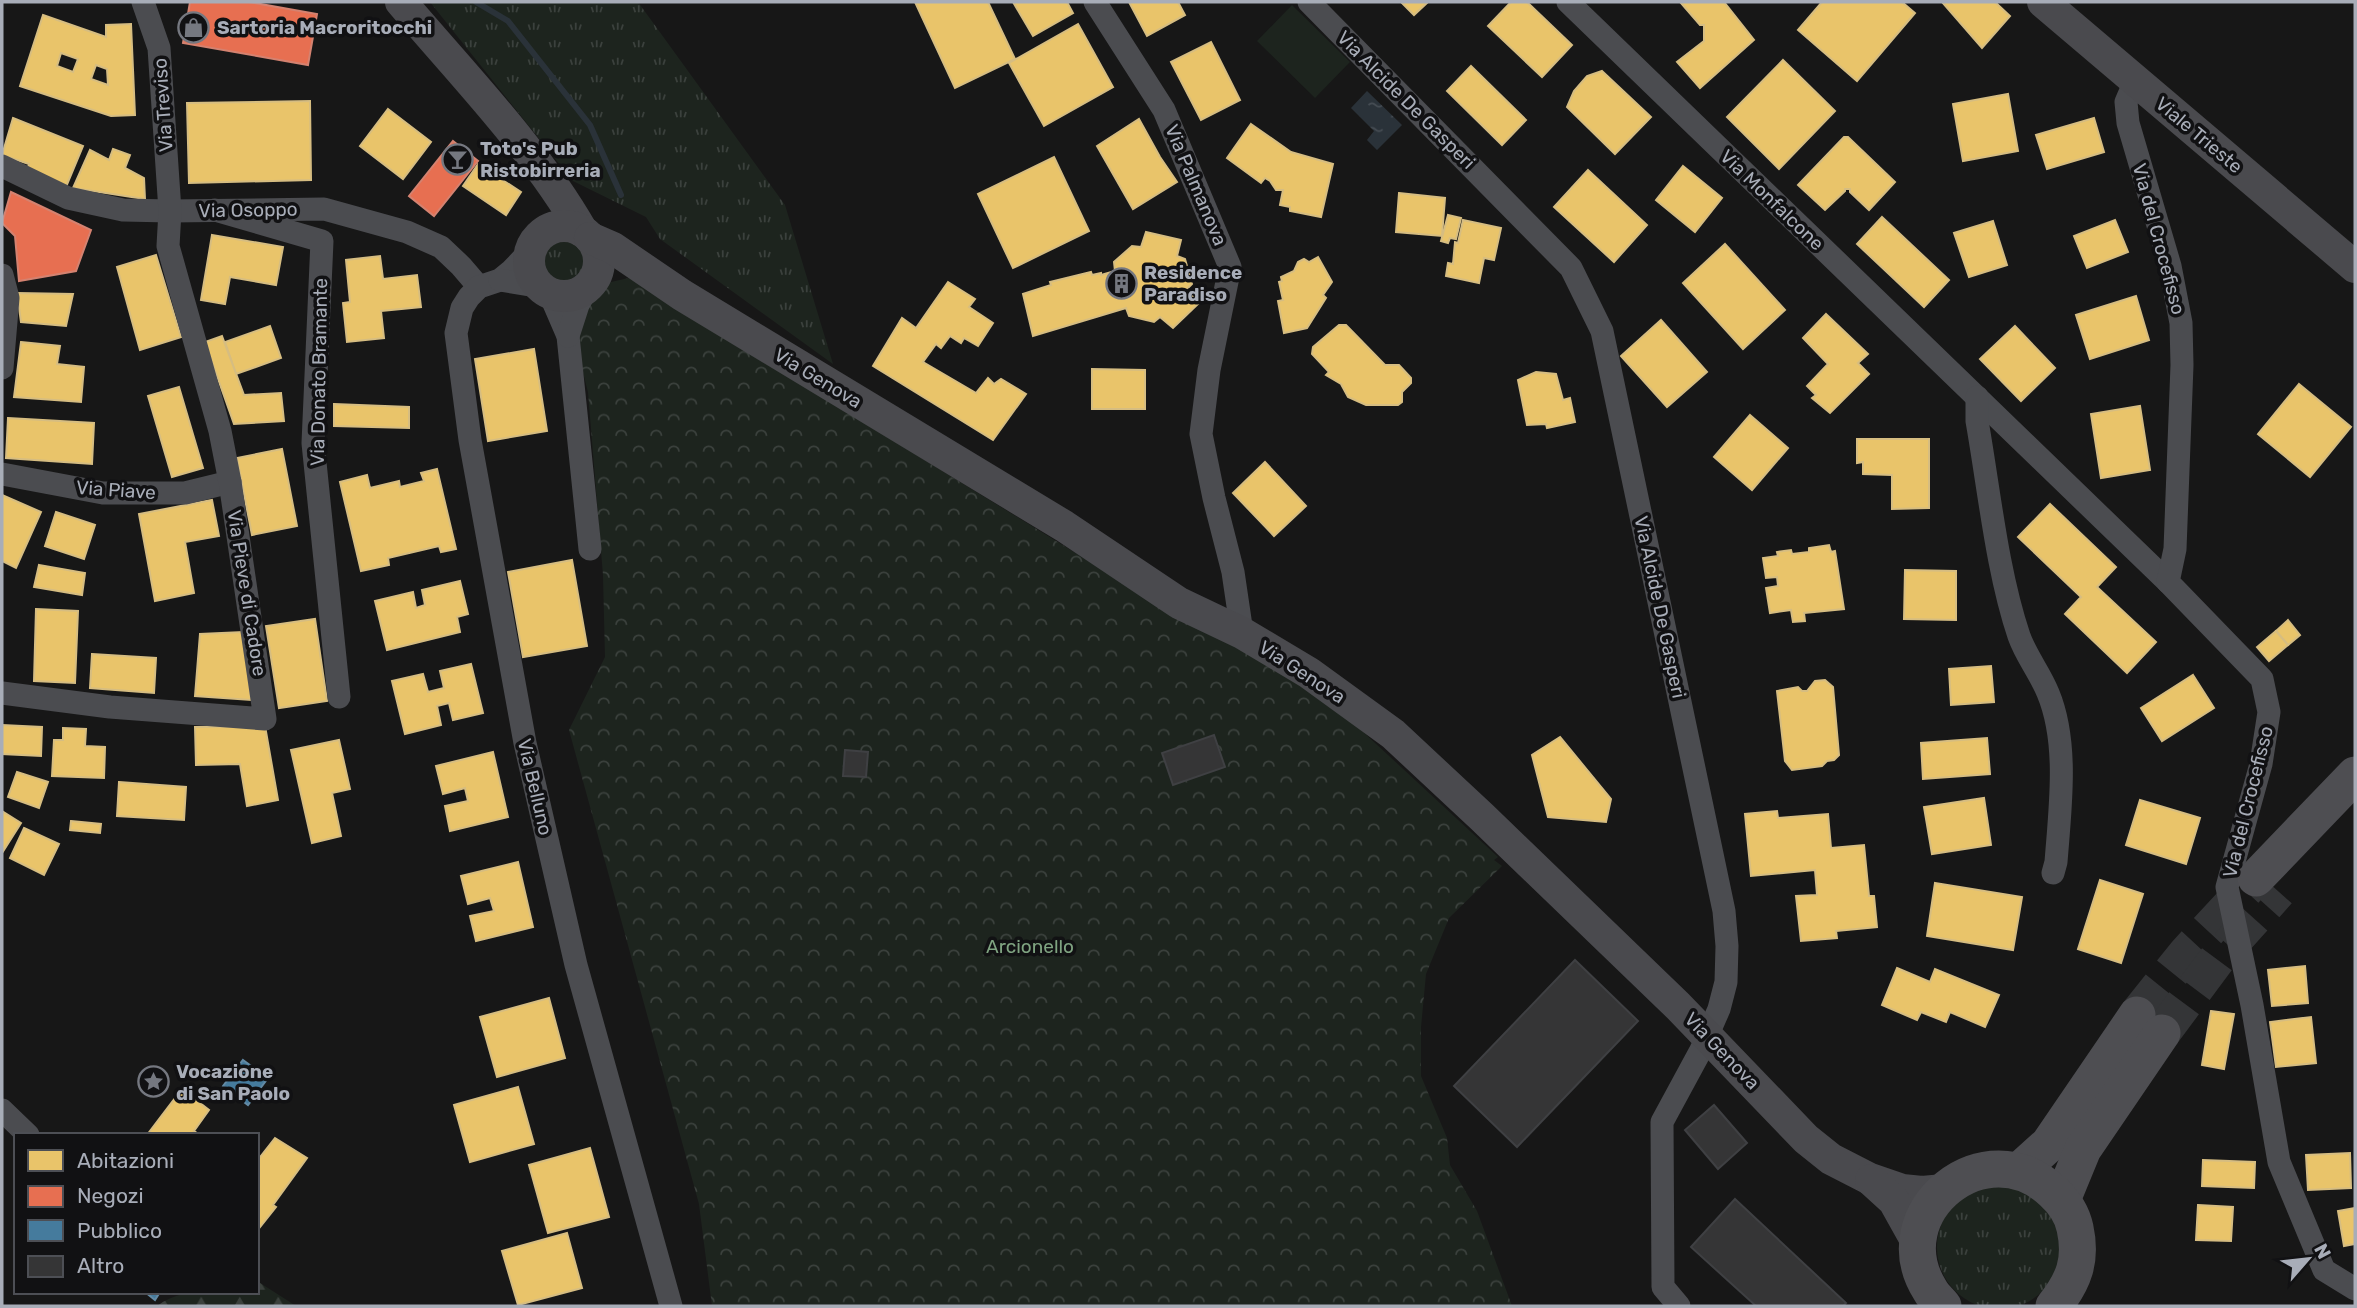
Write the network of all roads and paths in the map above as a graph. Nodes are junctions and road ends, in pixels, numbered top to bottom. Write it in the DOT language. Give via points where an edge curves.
graph roads {
  1 [pos="143,2"];
  2 [pos="401,2"];
  3 [pos="1095,2"];
  4 [pos="1309,2"];
  5 [pos="1568,2"];
  6 [pos="2043,2"];
  7 [pos="2135,81"];
  8 [pos="2,166"];
  9 [pos="215,210"];
  10 [pos="170,211"];
  11 [pos="563,237"];
  12 [pos="2355,267"];
  13 [pos="650,274"];
  14 [pos="2,275"];
  15 [pos="592,281"];
  16 [pos="489,283"];
  17 [pos="545,290"];
  18 [pos="568,337"];
  19 [pos="2,368"];
  20 [pos="1977,397"];
  21 [pos="2,474"];
  22 [pos="230,482"];
  23 [pos="590,549"];
  24 [pos="2168,582"];
  25 [pos="1242,633"];
  26 [pos="2,693"];
  27 [pos="339,697"];
  28 [pos="2355,775"];
  29 [pos="2355,808"];
  30 [pos="2053,873"];
  31 [pos="2,1110"];
  32 [pos="25,1133"];
  33 [pos="2019,1171"];
  34 [pos="1870,1179"];
  35 [pos="1944,1189"];
  36 [pos="2062,1200"];
  37 [pos="1918,1244"];
  38 [pos="2355,1289"];
  39 [pos="671,1306"];
  40 [pos="1679,1306"];
  41 [pos="1943,1306"];
  42 [pos="2054,1306"];
  1 -- 10 [label="street, Via Treviso" via="159,48"];
  2 -- 11 [label="main road" via="535,161 548,184"];
  3 -- 25 [label="street, Via Palmanova" via="1164,110 1230,267 1201,434"];
  4 -- 40 [label="street, Via Alcide De Gasperi" via="1571,268 1602,331 1724,911 1726,982 1719,1009 1662,1122 1663,1287"];
  5 -- 20 [label="street, Via Monfalcone"];
  6 -- 7 [label="main road, Viale Trieste"];
  7 -- 12 [label="main road, Viale Trieste"];
  7 -- 24 [label="street, Via del Crocefisso" via="2126,102 2128,123 2170,266 2181,323 2175,549"];
  8 -- 10 [label="street, Via Osoppo" via="68,198 123,209"];
  9 -- 10 [label="street, Via Osoppo"];
  9 -- 16 [label="street, Via Osoppo" via="324,209 407,232 441,247"];
  9 -- 27 [label="street, Via Donato Bramante" via="322,241 313,443"];
  10 -- 22 [label="street, Via Pieve di Cadore" via="168,247"];
  11 -- 13 [label="main road, Via Genova" via="613,248"];
  11 -- 15 [label="main road" via="598,256"];
  11 -- 16 [label="street, Via Belluno"];
  11 -- 17 [label="main road" via="530,270"];
  13 -- 15 [label="main road" via="629,272"];
  13 -- 25 [label="main road, Via Genova" via="1064,526 1180,603"];
  14 -- 19 [label="street" via="8,298"];
  15 -- 17 [label="main road" via="565,296"];
  15 -- 18 [label="street"];
  16 -- 17 [label="street"];
  16 -- 39 [label="street, Via Belluno" via="462,308 456,333 470,440 524,743 576,965"];
  17 -- 18 [label="street"];
  18 -- 23 [label="street"];
  20 -- 24 [label="street, Via Monfalcone"];
  20 -- 30 [label="street" via="2004,574 2020,637 2049,694 2058,730 2062,772"];
  21 -- 22 [label="street, Via Piave" via="103,493 185,493"];
  22 -- 26 [label="street, Via Pieve di Cadore" via="265,719"];
  24 -- 38 [label="street, Via del Crocefisso" via="2262,679 2269,712 2261,764 2227,887 2279,1162 2325,1270"];
  25 -- 34 [label="main road, Via Genova" via="1309,673 1393,734 1678,1006 1806,1139 1831,1159"];
  28 -- 29 [label="highway" via="2267,884"];
  31 -- 32 [label="street"];
  33 -- 35 [label="highway, Via Genova" via="1979,1170"];
  33 -- 36 [label="highway, Via Genova" via="2043,1182"];
  33 -- 36 [label="highway" via="2049,1144 2150,1024 2083,1149"];
  34 -- 35 [label="main road, Via Genova" via="1902,1190"];
  34 -- 37 [label="main road, Via Genova" via="1894,1201"];
  35 -- 37 [label="highway, Via Genova" via="1926,1214"];
  36 -- 42 [label="highway, Via Genova" via="2078,1244 2076,1267"];
  37 -- 41 [label="highway, Via Genova" via="1920,1267"];
}
